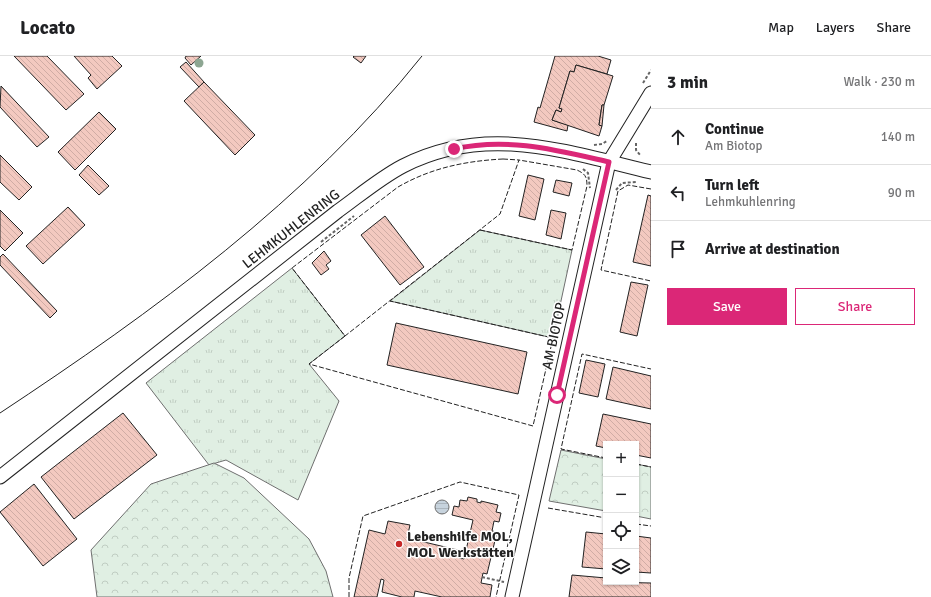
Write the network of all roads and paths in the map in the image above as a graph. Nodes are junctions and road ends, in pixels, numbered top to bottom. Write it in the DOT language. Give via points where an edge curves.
graph roads {
  1 [pos="651,93"];
  2 [pos="609,162"];
  3 [pos="578,167"];
  4 [pos="651,172"];
  5 [pos="588,173"];
  6 [pos="622,183"];
  7 [pos="643,183"];
  8 [pos="354,216"];
  9 [pos="319,243"];
  10 [pos="0,477"];
  11 [pos="482,577"];
  12 [pos="503,582"];
  13 [pos="512,597"];
  1 -- 2 [label="street, AM BIOTOP"];
  2 -- 4 [label="street, LEHMKUHLENRING"];
  2 -- 10 [label="street, LEHMKUHLENRING" via="546,148 505,143 476,144 445,150 403,166 338,211"];
  2 -- 13 [label="street, AM BIOTOP"];
  3 -- 5 [label="path"];
  6 -- 7 [label="path"];
  8 -- 9 [label="path"];
  11 -- 12 [label="path"];
}
